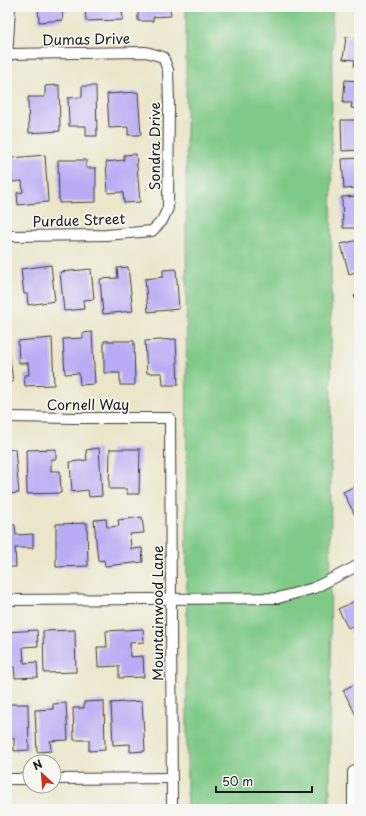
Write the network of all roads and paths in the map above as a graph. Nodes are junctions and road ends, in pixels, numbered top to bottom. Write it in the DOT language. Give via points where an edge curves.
graph roads {
  1 [pos="8,12"];
  2 [pos="8,57"];
  3 [pos="163,57"];
  4 [pos="152,231"];
  5 [pos="7,236"];
  6 [pos="7,417"];
  7 [pos="170,418"];
  8 [pos="359,565"];
  9 [pos="171,598"];
  10 [pos="7,600"];
  11 [pos="356,771"];
  12 [pos="172,778"];
  13 [pos="7,779"];
  14 [pos="22,779"];
  15 [pos="62,779"];
  16 [pos="172,809"];
  17 [pos="353,809"];
  1 -- 2 [label="street"];
  2 -- 3 [label="street, Dumas Drive" via="146,52"];
  3 -- 4 [label="street, Sondra Drive" via="168,70 168,208 162,221"];
  4 -- 5 [label="street, Purdue Street" via="106,235"];
  6 -- 7 [label="street, Cornell Way"];
  7 -- 9 [label="street, Mountainwood Lane"];
  8 -- 9 [label="street" via="314,588 278,598"];
  9 -- 10 [label="street"];
  9 -- 12 [label="street, Mountainwood Lane"];
  11 -- 17 [label="street"];
  12 -- 15 [label="street"];
  12 -- 16 [label="street, Mountainwood Lane"];
  13 -- 14 [label="street"];
}
